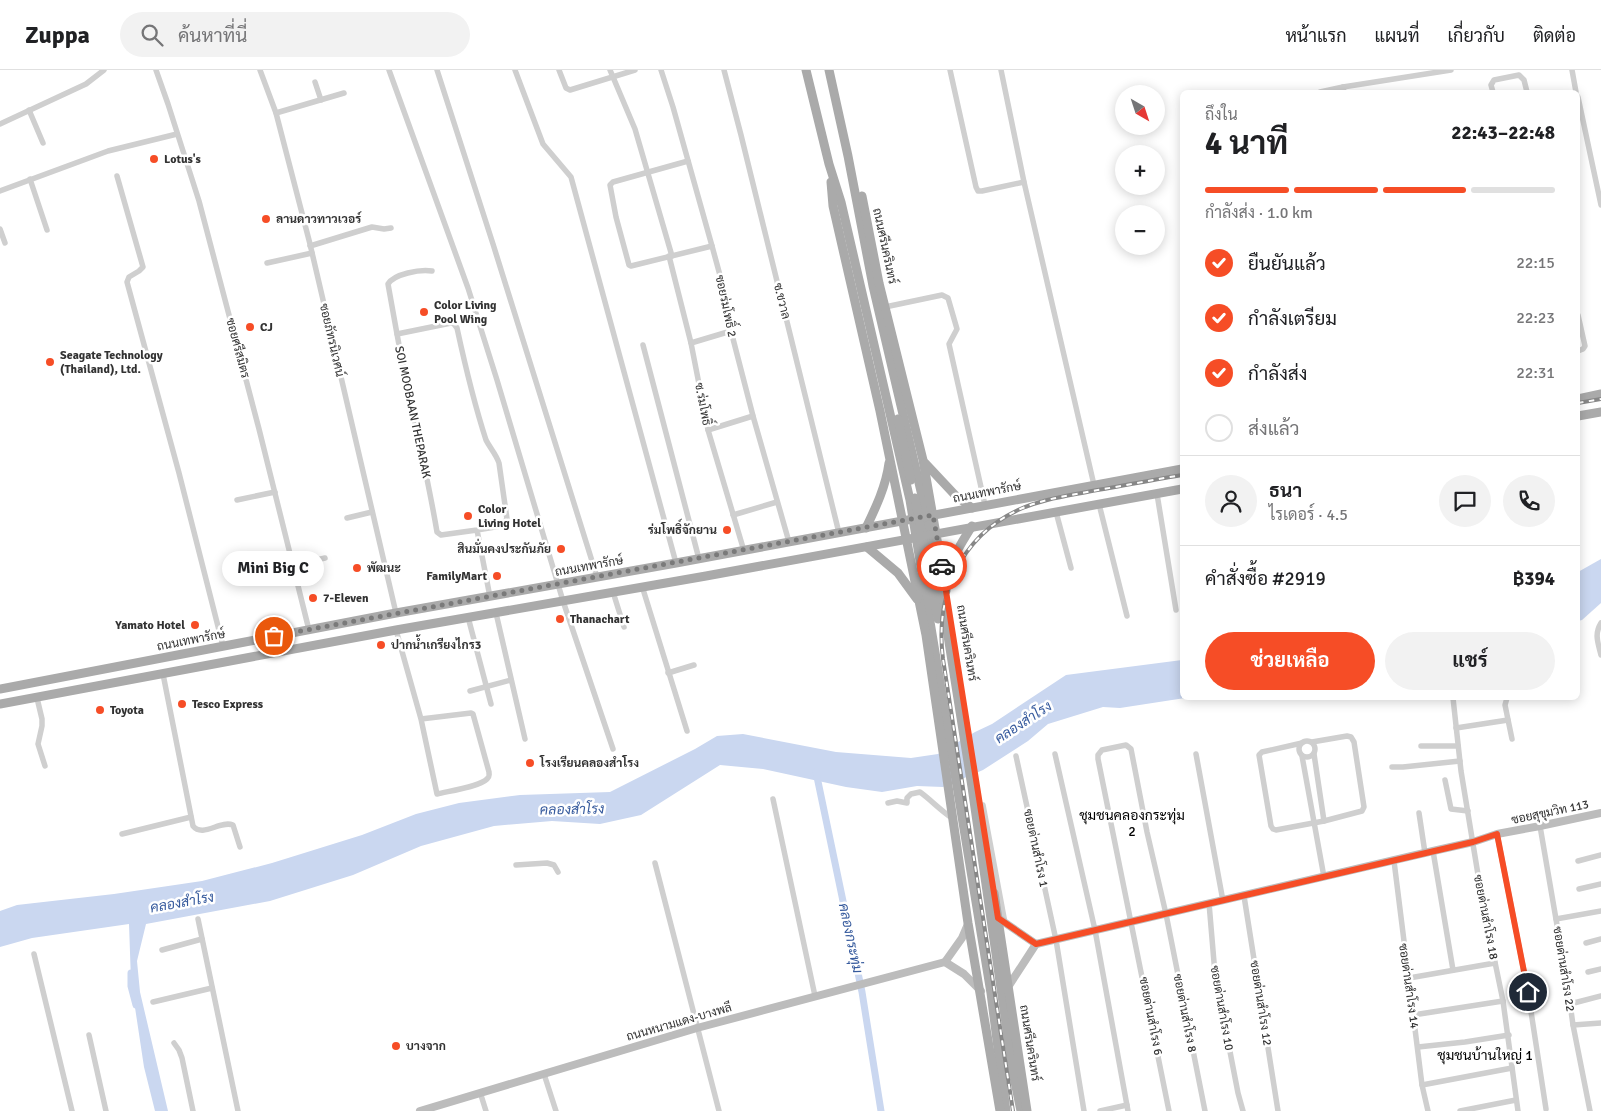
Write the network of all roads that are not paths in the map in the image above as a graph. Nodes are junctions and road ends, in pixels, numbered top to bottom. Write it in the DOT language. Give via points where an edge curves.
graph roads {
  1 [pos="104,70"];
  2 [pos="156,70"];
  3 [pos="260,70"];
  4 [pos="389,70"];
  5 [pos="437,70"];
  6 [pos="515,70"];
  7 [pos="559,70"];
  8 [pos="610,70"];
  9 [pos="635,70"];
  10 [pos="661,70"];
  11 [pos="724,70"];
  12 [pos="806,70"];
  13 [pos="829,70"];
  14 [pos="950,70"];
  15 [pos="1001,70"];
  16 [pos="1451,70"];
  17 [pos="1506,70"];
  18 [pos="1572,70"];
  19 [pos="1419,73"];
  20 [pos="1507,77"];
  21 [pos="613,78"];
  22 [pos="315,82"];
  23 [pos="1344,90"];
  24 [pos="1493,90"];
  25 [pos="1526,90"];
  26 [pos="1576,90"];
  27 [pos="344,94"];
  28 [pos="321,100"];
  29 [pos="1580,106"];
  30 [pos="29,110"];
  31 [pos="276,114"];
  32 [pos="0,124"];
  33 [pos="178,134"];
  34 [pos="43,143"];
  35 [pos="848,156"];
  36 [pos="688,161"];
  37 [pos="829,164"];
  38 [pos="648,173"];
  39 [pos="117,176"];
  40 [pos="30,179"];
  41 [pos="1024,182"];
  42 [pos="0,191"];
  43 [pos="1601,205"];
  44 [pos="391,228"];
  45 [pos="0,229"];
  46 [pos="47,230"];
  47 [pos="5,242"];
  48 [pos="310,246"];
  49 [pos="712,246"];
  50 [pos="312,253"];
  51 [pos="671,256"];
  52 [pos="267,262"];
  53 [pos="432,271"];
  54 [pos="885,307"];
  55 [pos="1580,325"];
  56 [pos="731,330"];
  57 [pos="397,334"];
  58 [pos="691,343"];
  59 [pos="644,345"];
  60 [pos="1580,350"];
  61 [pos="1601,394"];
  62 [pos="1580,399"];
  63 [pos="909,404"];
  64 [pos="880,411"];
  65 [pos="1601,412"];
  66 [pos="753,416"];
  67 [pos="1580,416"];
  68 [pos="898,419"];
  69 [pos="708,430"];
  70 [pos="890,458"];
  71 [pos="923,460"];
  72 [pos="1180,469"];
  73 [pos="1094,485"];
  74 [pos="1180,489"];
  75 [pos="275,492"];
  76 [pos="1157,494"];
  77 [pos="236,500"];
  78 [pos="777,502"];
  79 [pos="1100,504"];
  80 [pos="985,505"];
  81 [pos="972,508"];
  82 [pos="372,512"];
  83 [pos="1056,512"];
  84 [pos="933,515"];
  85 [pos="733,516"];
  86 [pos="347,518"];
  87 [pos="919,518"];
  88 [pos="904,521"];
  89 [pos="972,526"];
  90 [pos="866,528"];
  91 [pos="477,530"];
  92 [pos="839,533"];
  93 [pos="937,534"];
  94 [pos="923,536"];
  95 [pos="907,539"];
  96 [pos="789,542"];
  97 [pos="867,546"];
  98 [pos="744,551"];
  99 [pos="325,558"];
  100 [pos="699,559"];
  101 [pos="676,563"];
  102 [pos="294,565"];
  103 [pos="1071,568"];
  104 [pos="597,577"];
  105 [pos="558,584"];
  106 [pos="946,585"];
  107 [pos="642,586"];
  108 [pos="612,592"];
  109 [pos="490,596"];
  110 [pos="563,600"];
  111 [pos="920,603"];
  112 [pos="1176,610"];
  113 [pos="496,612"];
  114 [pos="396,613"];
  115 [pos="1127,616"];
  116 [pos="468,617"];
  117 [pos="938,619"];
  118 [pos="1601,623"];
  119 [pos="624,627"];
  120 [pos="309,630"];
  121 [pos="396,630"];
  122 [pos="952,631"];
  123 [pos="926,635"];
  124 [pos="223,646"];
  125 [pos="1601,654"];
  126 [pos="136,663"];
  127 [pos="694,665"];
  128 [pos="668,673"];
  129 [pos="163,674"];
  130 [pos="141,678"];
  131 [pos="511,680"];
  132 [pos="486,687"];
  133 [pos="0,688"];
  134 [pos="470,691"];
  135 [pos="37,698"];
  136 [pos="1453,700"];
  137 [pos="1506,700"];
  138 [pos="0,704"];
  139 [pos="491,704"];
  140 [pos="421,719"];
  141 [pos="1508,720"];
  142 [pos="1456,728"];
  143 [pos="687,731"];
  144 [pos="525,740"];
  145 [pos="1512,740"];
  146 [pos="1302,742"];
  147 [pos="1312,742"];
  148 [pos="1421,746"];
  149 [pos="1458,746"];
  150 [pos="1114,748"];
  151 [pos="613,749"];
  152 [pos="1055,754"];
  153 [pos="1196,754"];
  154 [pos="1314,754"];
  155 [pos="1016,756"];
  156 [pos="1302,756"];
  157 [pos="1460,761"];
  158 [pos="45,766"];
  159 [pos="1392,767"];
  160 [pos="1445,780"];
  161 [pos="773,799"];
  162 [pos="888,803"];
  163 [pos="983,805"];
  164 [pos="1468,811"];
  165 [pos="1419,813"];
  166 [pos="1601,813"];
  167 [pos="191,817"];
  168 [pos="1324,821"];
  169 [pos="1314,823"];
  170 [pos="1540,826"];
  171 [pos="122,834"];
  172 [pos="1497,834"];
  173 [pos="1473,842"];
  174 [pos="240,847"];
  175 [pos="1429,852"];
  176 [pos="1601,855"];
  177 [pos="1394,861"];
  178 [pos="1578,861"];
  179 [pos="655,863"];
  180 [pos="516,865"];
  181 [pos="558,872"];
  182 [pos="1324,877"];
  183 [pos="1601,884"];
  184 [pos="1579,889"];
  185 [pos="1244,896"];
  186 [pos="1223,901"];
  187 [pos="1209,903"];
  188 [pos="1601,911"];
  189 [pos="1166,914"];
  190 [pos="198,919"];
  191 [pos="1556,919"];
  192 [pos="1002,920"];
  193 [pos="1132,922"];
  194 [pos="968,923"];
  195 [pos="1095,930"];
  196 [pos="965,932"];
  197 [pos="202,939"];
  198 [pos="1056,940"];
  199 [pos="1601,940"];
  200 [pos="1586,943"];
  201 [pos="1036,944"];
  202 [pos="162,950"];
  203 [pos="34,954"];
  204 [pos="945,962"];
  205 [pos="1495,964"];
  206 [pos="1601,969"];
  207 [pos="1453,970"];
  208 [pos="1588,972"];
  209 [pos="1409,978"];
  210 [pos="1008,987"];
  211 [pos="212,988"];
  212 [pos="981,991"];
  213 [pos="815,996"];
  214 [pos="1601,996"];
  215 [pos="1503,1001"];
  216 [pos="153,1002"];
  217 [pos="1570,1004"];
  218 [pos="1413,1015"];
  219 [pos="1601,1023"];
  220 [pos="1573,1025"];
  221 [pos="697,1028"];
  222 [pos="89,1035"];
  223 [pos="1508,1035"];
  224 [pos="174,1043"];
  225 [pos="1418,1047"];
  226 [pos="1512,1068"];
  227 [pos="544,1074"];
  228 [pos="1422,1084"];
  229 [pos="480,1092"];
  230 [pos="1516,1100"];
  231 [pos="1127,1108"];
  232 [pos="1546,1109"];
  233 [pos="72,1111"];
  234 [pos="106,1111"];
  235 [pos="193,1111"];
  236 [pos="238,1111"];
  237 [pos="420,1111"];
  238 [pos="486,1111"];
  239 [pos="556,1111"];
  240 [pos="719,1111"];
  241 [pos="1000,1111"];
  242 [pos="1006,1111"];
  243 [pos="1021,1111"];
  244 [pos="1027,1111"];
  245 [pos="1084,1111"];
  246 [pos="1100,1111"];
  247 [pos="1169,1111"];
  248 [pos="1205,1111"];
  249 [pos="1243,1111"];
  250 [pos="1278,1111"];
  251 [pos="1428,1111"];
  252 [pos="1460,1111"];
  253 [pos="1518,1111"];
  254 [pos="1590,1111"];
  1 -- 30 [label="street" via="86,84"];
  2 -- 33 [label="street, ซอยศรีสมิตร"];
  3 -- 31 [label="street, ซอยภัทรนิเวศน์"];
  4 -- 105 [label="street" via="468,288"];
  5 -- 104 [label="street"];
  6 -- 101 [label="street" via="543,144 571,177"];
  7 -- 21 [label="street" via="566,88 570,90"];
  8 -- 21 [label="street, ซ.ร่มโพธิ์"];
  9 -- 21 [label="street"];
  10 -- 36 [label="street, ซอยร่มโพธิ์ 2"];
  11 -- 92 [label="street, ซ.ชวาล"];
  12 -- 37 [label="main road"];
  13 -- 35 [label="main road, ถนนศรีนครินทร์"];
  14 -- 41 [label="street" via="976,188 982,191"];
  15 -- 41 [label="street"];
  16 -- 19 [label="street"];
  17 -- 20 [label="street"];
  18 -- 26 [label="street"];
  19 -- 23 [label="street"];
  20 -- 24 [label="street" via="1492,82"];
  20 -- 25 [label="street" via="1522,77"];
  21 -- 38 [label="street, ซ.ร่มโพธิ์" via="632,122"];
  22 -- 28 [label="street"];
  27 -- 28 [label="street"];
  28 -- 31 [label="street"];
  29 -- 43 [label="street"];
  30 -- 32 [label="street"];
  30 -- 34 [label="street"];
  31 -- 48 [label="street, ซอยภัทรนิเวศน์"];
  33 -- 40 [label="street" via="108,151"];
  33 -- 75 [label="street, ซอยศรีสมิตร" via="199,201"];
  35 -- 54 [label="main road, ถนนศรีนครินทร์" via="860,192"];
  35 -- 243 [label="main road, ถนนศรีนครินทร์" via="873,286 923,500 942,598"];
  36 -- 38 [label="street"];
  36 -- 49 [label="street, ซอยร่มโพธิ์ 2"];
  37 -- 64 [label="main road" via="833,206"];
  37 -- 242 [label="main road" via="842,202 910,500 991,994"];
  38 -- 51 [label="street, ซ.ร่มโพธิ์"];
  38 -- 51 [label="street" via="611,184 616,217 630,266"];
  39 -- 124 [label="street" via="143,267 127,282"];
  40 -- 42 [label="street"];
  40 -- 46 [label="street"];
  41 -- 73 [label="street"];
  44 -- 48 [label="street" via="372,227"];
  45 -- 47 [label="street"];
  48 -- 50 [label="street, ซอยภัทรนิเวศน์"];
  49 -- 51 [label="street"];
  49 -- 56 [label="street, ซอยร่มโพธิ์ 2"];
  50 -- 52 [label="street"];
  50 -- 82 [label="street, ซอยภัทรนิเวศน์"];
  51 -- 58 [label="street, ซ.ร่มโพธิ์"];
  53 -- 57 [label="street" via="418,270 392,279 388,284"];
  54 -- 63 [label="main road, ถนนศรีนครินทร์"];
  54 -- 80 [label="street" via="942,296 948,298 956,329 949,344"];
  55 -- 60 [label="street" via="1585,346"];
  56 -- 58 [label="street"];
  56 -- 66 [label="street, ซอยร่มโพธิ์ 2"];
  57 -- 91 [label="street, SOI MOOBAAN THEPARAK" via="437,532 441,536"];
  57 -- 91 [label="street, SOI MOOBAAN THEPARAK" via="451,323 456,328 487,441 499,463 507,519 501,526"];
  58 -- 69 [label="street, ซ.ร่มโพธิ์"];
  59 -- 100 [label="street"];
  61 -- 62 [label="main road"];
  63 -- 68 [label="main road" via="907,413"];
  63 -- 71 [label="main road, ถนนศรีนครินทร์"];
  64 -- 68 [label="main road" via="886,418"];
  64 -- 70 [label="main road"];
  65 -- 67 [label="main road"];
  66 -- 69 [label="street"];
  66 -- 78 [label="street, ซอยร่มโพธิ์ 2"];
  68 -- 87 [label="main road"];
  69 -- 85 [label="street, ซ.ร่มโพธิ์"];
  70 -- 88 [label="main road"];
  70 -- 90 [label="main road" via="888,475"];
  71 -- 81 [label="main road" via="955,495"];
  71 -- 84 [label="main road, ถนนศรีนครินทร์"];
  72 -- 73 [label="main road, ถนนเทพารักษ์"];
  73 -- 80 [label="main road, ถนนเทพารักษ์"];
  74 -- 76 [label="main road"];
  75 -- 77 [label="street"];
  75 -- 102 [label="street, ซอยศรีสมิตร"];
  76 -- 79 [label="main road"];
  76 -- 112 [label="street"];
  78 -- 85 [label="street"];
  78 -- 96 [label="street, ซอยร่มโพธิ์ 2"];
  79 -- 83 [label="main road"];
  79 -- 115 [label="street"];
  80 -- 81 [label="main road, ถนนเทพารักษ์"];
  81 -- 84 [label="main road, ถนนเทพารักษ์"];
  82 -- 86 [label="street"];
  82 -- 114 [label="street, ซอยภัทรนิเวศน์"];
  83 -- 89 [label="main road"];
  83 -- 103 [label="street"];
  84 -- 87 [label="main road, ถนนเทพารักษ์"];
  84 -- 93 [label="main road, ถนนศรีนครินทร์"];
  85 -- 98 [label="street, ซ.ร่มโพธิ์"];
  87 -- 88 [label="main road, ถนนเทพารักษ์"];
  87 -- 94 [label="main road"];
  88 -- 90 [label="main road, ถนนเทพารักษ์"];
  88 -- 95 [label="main road"];
  89 -- 93 [label="main road"];
  89 -- 106 [label="main road" via="950,567"];
  90 -- 92 [label="main road, ถนนเทพารักษ์"];
  91 -- 109 [label="street"];
  92 -- 96 [label="main road, ถนนเทพารักษ์"];
  93 -- 94 [label="main road"];
  93 -- 106 [label="main road, ถนนศรีนครินทร์"];
  94 -- 95 [label="main road"];
  94 -- 117 [label="main road"];
  95 -- 97 [label="main road"];
  95 -- 111 [label="main road"];
  96 -- 98 [label="main road, ถนนเทพารักษ์"];
  97 -- 107 [label="main road"];
  97 -- 111 [label="main road" via="898,573"];
  98 -- 100 [label="main road, ถนนเทพารักษ์"];
  99 -- 102 [label="street"];
  100 -- 101 [label="main road, ถนนเทพารักษ์"];
  101 -- 104 [label="main road, ถนนเทพารักษ์"];
  102 -- 120 [label="street, ซอยศรีสมิตร"];
  104 -- 105 [label="main road, ถนนเทพารักษ์"];
  105 -- 109 [label="main road, ถนนเทพารักษ์"];
  105 -- 110 [label="street"];
  106 -- 122 [label="main road, ถนนศรีนครินทร์"];
  107 -- 108 [label="main road"];
  107 -- 128 [label="street"];
  108 -- 110 [label="main road"];
  108 -- 119 [label="street"];
  109 -- 114 [label="main road, ถนนเทพารักษ์"];
  110 -- 113 [label="main road"];
  110 -- 151 [label="street"];
  111 -- 123 [label="main road"];
  113 -- 116 [label="main road"];
  113 -- 131 [label="street"];
  114 -- 120 [label="main road, ถนนเทพารักษ์"];
  116 -- 121 [label="main road"];
  116 -- 132 [label="street"];
  117 -- 122 [label="main road" via="947,621"];
  117 -- 123 [label="main road" via="928,625"];
  118 -- 125 [label="street" via="1596,637"];
  120 -- 124 [label="main road, ถนนเทพารักษ์"];
  121 -- 129 [label="main road"];
  121 -- 140 [label="street"];
  122 -- 192 [label="main road, ถนนศรีนครินทร์" via="991,878"];
  123 -- 194 [label="main road"];
  124 -- 126 [label="main road, ถนนเทพารักษ์"];
  126 -- 130 [label="main road"];
  126 -- 133 [label="main road, ถนนเทพารักษ์"];
  127 -- 128 [label="street"];
  128 -- 143 [label="street"];
  129 -- 130 [label="main road"];
  129 -- 167 [label="street"];
  130 -- 135 [label="main road"];
  131 -- 132 [label="street"];
  131 -- 144 [label="street"];
  132 -- 134 [label="street"];
  132 -- 139 [label="street"];
  135 -- 138 [label="main road"];
  135 -- 158 [label="street" via="42,719 38,744"];
  136 -- 142 [label="street, ซอยด่านสำโรง 18"];
  137 -- 141 [label="street"];
  140 -- 140 [label="street" via="437,794 488,778 472,713"];
  141 -- 142 [label="street"];
  141 -- 145 [label="street"];
  142 -- 149 [label="street, ซอยด่านสำโรง 18"];
  146 -- 147 [label="street"];
  146 -- 156 [label="street" via="1298,750"];
  146 -- 169 [label="street" via="1262,752 1259,759 1273,829"];
  147 -- 154 [label="street"];
  147 -- 168 [label="street" via="1351,737 1364,807 1358,813"];
  148 -- 149 [label="street"];
  149 -- 157 [label="street, ซอยด่านสำโรง 18"];
  150 -- 189 [label="street, ซอยด่านสำโรง 8" via="1126,745 1132,749"];
  150 -- 193 [label="street, ซอยด่านสำโรง 6" via="1102,750 1098,759"];
  152 -- 195 [label="street"];
  153 -- 186 [label="street"];
  154 -- 156 [label="street"];
  154 -- 168 [label="street"];
  155 -- 198 [label="street, ซอยด่านสำโรง 1"];
  156 -- 169 [label="street"];
  157 -- 159 [label="street"];
  157 -- 164 [label="street, ซอยด่านสำโรง 18"];
  160 -- 164 [label="street" via="1451,808"];
  161 -- 213 [label="street"];
  162 -- 196 [label="street" via="907,803 911,794 920,792 942,812 951,815"];
  163 -- 192 [label="street"];
  164 -- 173 [label="street, ซอยด่านสำโรง 18"];
  165 -- 175 [label="street"];
  166 -- 170 [label="main road, ซอยสุขุมวิท 113"];
  167 -- 171 [label="street"];
  167 -- 174 [label="street" via="196,830 229,823 233,825"];
  168 -- 169 [label="street"];
  169 -- 182 [label="street"];
  170 -- 172 [label="main road, ซอยสุขุมวิท 113"];
  170 -- 191 [label="street, ซอยด่านสำโรง 22"];
  172 -- 173 [label="main road, ซอยสุขุมวิท 113"];
  172 -- 232 [label="street" via="1528,992"];
  173 -- 175 [label="main road, ซอยสุขุมวิท 113"];
  173 -- 205 [label="street, ซอยด่านสำโรง 18"];
  175 -- 177 [label="main road, ซอยสุขุมวิท 113"];
  175 -- 207 [label="street"];
  176 -- 178 [label="street"];
  177 -- 182 [label="main road, ซอยสุขุมวิท 113"];
  177 -- 209 [label="street, ซอยด่านสำโรง 14"];
  179 -- 221 [label="street"];
  180 -- 181 [label="street" via="547,863 554,865"];
  182 -- 185 [label="main road, ซอยสุขุมวิท 113"];
  183 -- 184 [label="street"];
  185 -- 186 [label="main road, ซอยสุขุมวิท 113"];
  185 -- 250 [label="street, ซอยด่านสำโรง 12"];
  186 -- 187 [label="main road, ซอยสุขุมวิท 113"];
  187 -- 189 [label="main road, ซอยสุขุมวิท 113"];
  187 -- 249 [label="street, ซอยด่านสำโรง 10" via="1215,974"];
  188 -- 191 [label="street"];
  189 -- 193 [label="main road, ซอยสุขุมวิท 113"];
  189 -- 248 [label="street, ซอยด่านสำโรง 8"];
  190 -- 197 [label="street"];
  191 -- 217 [label="street, ซอยด่านสำโรง 22"];
  192 -- 201 [label="main road"];
  192 -- 210 [label="main road, ถนนศรีนครินทร์"];
  193 -- 195 [label="main road, ซอยสุขุมวิท 113"];
  193 -- 247 [label="street, ซอยด่านสำโรง 6"];
  194 -- 196 [label="main road"];
  194 -- 212 [label="main road"];
  195 -- 198 [label="main road, ซอยสุขุมวิท 113"];
  195 -- 231 [label="street"];
  196 -- 204 [label="main road"];
  197 -- 202 [label="street"];
  197 -- 211 [label="street"];
  198 -- 201 [label="main road, ซอยสุขุมวิท 113"];
  198 -- 245 [label="street, ซอยด่านสำโรง 1"];
  199 -- 200 [label="street"];
  201 -- 210 [label="main road"];
  203 -- 233 [label="street"];
  204 -- 212 [label="main road" via="964,974"];
  204 -- 213 [label="main road, ถนนหนามแดง-บางพลี"];
  205 -- 207 [label="street"];
  205 -- 215 [label="street, ซอยด่านสำโรง 18"];
  206 -- 208 [label="street"];
  207 -- 209 [label="street"];
  209 -- 218 [label="street, ซอยด่านสำโรง 14"];
  210 -- 244 [label="main road, ถนนศรีนครินทร์"];
  211 -- 216 [label="street"];
  211 -- 236 [label="street"];
  212 -- 241 [label="main road"];
  213 -- 221 [label="main road, ถนนหนามแดง-บางพลี"];
  214 -- 217 [label="street"];
  215 -- 218 [label="street"];
  215 -- 223 [label="street, ซอยด่านสำโรง 18"];
  217 -- 220 [label="street, ซอยด่านสำโรง 22"];
  218 -- 225 [label="street, ซอยด่านสำโรง 14"];
  219 -- 220 [label="street"];
  220 -- 254 [label="street, ซอยด่านสำโรง 22"];
  221 -- 227 [label="main road, ถนนหนามแดง-บางพลี"];
  221 -- 240 [label="street"];
  222 -- 234 [label="street"];
  223 -- 225 [label="street"];
  223 -- 226 [label="street, ซอยด่านสำโรง 18"];
  224 -- 235 [label="street" via="182,1058"];
  225 -- 228 [label="street, ซอยด่านสำโรง 14"];
  226 -- 228 [label="street"];
  226 -- 230 [label="street, ซอยด่านสำโรง 18"];
  227 -- 229 [label="main road, ถนนหนามแดง-บางพลี"];
  227 -- 239 [label="street"];
  228 -- 251 [label="street, ซอยด่านสำโรง 14"];
  229 -- 237 [label="main road, ถนนหนามแดง-บางพลี"];
  229 -- 238 [label="street"];
  230 -- 252 [label="street"];
  230 -- 253 [label="street, ซอยด่านสำโรง 18"];
  231 -- 246 [label="street"];
}
